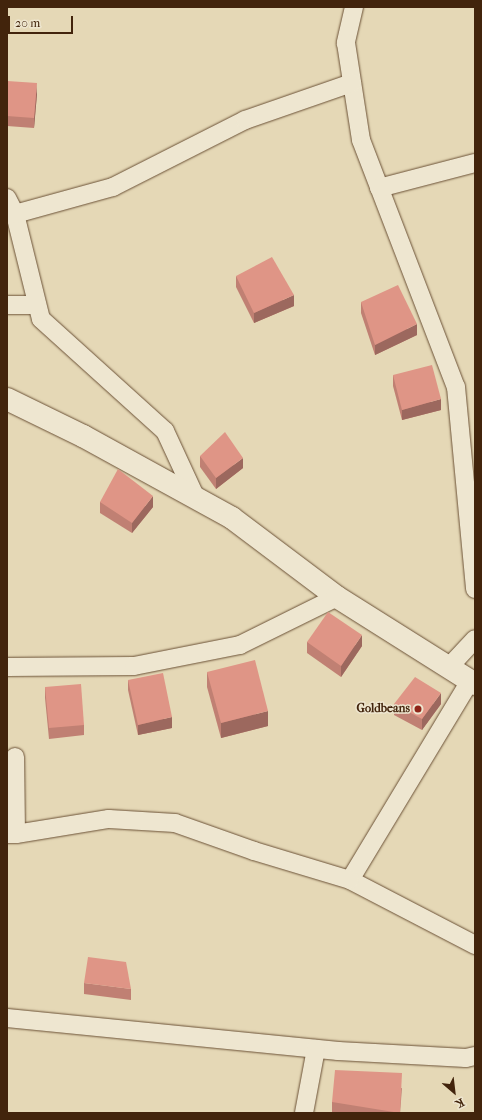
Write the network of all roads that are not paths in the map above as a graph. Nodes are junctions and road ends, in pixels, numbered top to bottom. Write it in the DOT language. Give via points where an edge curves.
graph roads {
  1 [pos="354,7"];
  2 [pos="352,83"];
  3 [pos="475,163"];
  4 [pos="379,188"];
  5 [pos="7,198"];
  6 [pos="15,214"];
  7 [pos="7,304"];
  8 [pos="37,305"];
  9 [pos="7,399"];
  10 [pos="196,498"];
  11 [pos="475,589"];
  12 [pos="337,597"];
  13 [pos="475,639"];
  14 [pos="7,667"];
  15 [pos="449,667"];
  16 [pos="473,683"];
  17 [pos="15,757"];
  18 [pos="12,834"];
  19 [pos="350,880"];
  20 [pos="475,945"];
  21 [pos="7,1018"];
  22 [pos="316,1049"];
  23 [pos="475,1056"];
  24 [pos="304,1113"];
  1 -- 2 [label="street" via="346,43"];
  2 -- 4 [label="street" via="361,140"];
  2 -- 6 [label="street" via="245,120 113,187"];
  3 -- 4 [label="street"];
  4 -- 11 [label="street" via="456,387"];
  5 -- 6 [label="street"];
  6 -- 8 [label="street"];
  7 -- 8 [label="street"];
  8 -- 10 [label="street" via="41,319 165,431"];
  9 -- 10 [label="street" via="83,436"];
  10 -- 12 [label="street" via="232,518"];
  12 -- 14 [label="street" via="240,645 134,666"];
  12 -- 15 [label="street"];
  13 -- 15 [label="street"];
  15 -- 16 [label="street"];
  16 -- 19 [label="street"];
  17 -- 18 [label="street"];
  18 -- 19 [label="street" via="109,819 175,823 254,851"];
  19 -- 20 [label="street"];
  21 -- 22 [label="street"];
  22 -- 23 [label="street" via="466,1058"];
  22 -- 24 [label="street"];
}
